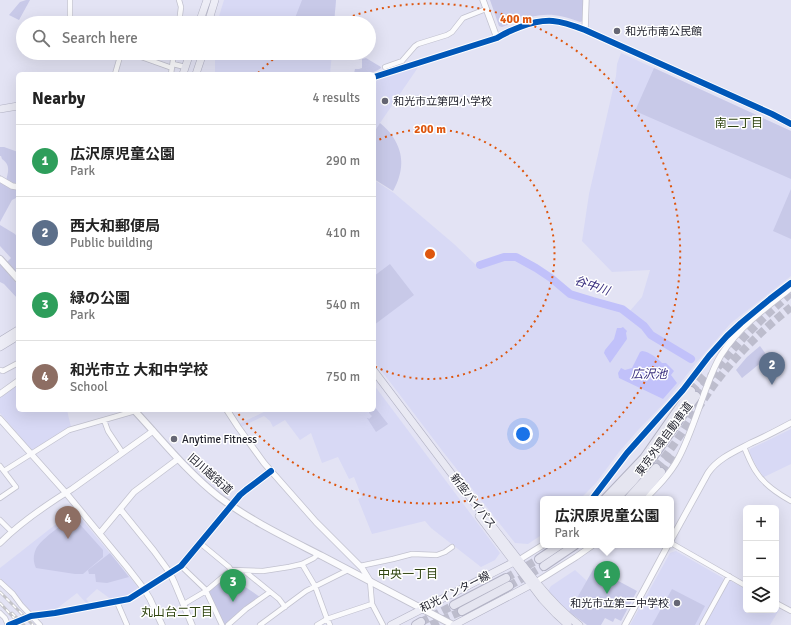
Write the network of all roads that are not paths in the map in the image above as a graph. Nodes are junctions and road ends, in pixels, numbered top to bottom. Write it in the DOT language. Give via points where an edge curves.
graph roads {
  1 [pos="70,0"];
  2 [pos="179,0"];
  3 [pos="209,0"];
  4 [pos="215,0"];
  5 [pos="219,0"];
  6 [pos="483,0"];
  7 [pos="586,0"];
  8 [pos="486,9"];
  9 [pos="209,13"];
  10 [pos="70,16"];
  11 [pos="180,16"];
  12 [pos="202,16"];
  13 [pos="208,16"];
  14 [pos="209,16"];
  15 [pos="214,16"];
  16 [pos="585,30"];
  17 [pos="498,38"];
  18 [pos="118,60"];
  19 [pos="153,60"];
  20 [pos="173,60"];
  21 [pos="188,60"];
  22 [pos="191,60"];
  23 [pos="197,60"];
  24 [pos="201,60"];
  25 [pos="173,66"];
  26 [pos="385,67"];
  27 [pos="115,72"];
  28 [pos="172,72"];
  29 [pos="185,72"];
  30 [pos="193,72"];
  31 [pos="197,72"];
  32 [pos="376,76"];
  33 [pos="16,106"];
  34 [pos="0,109"];
  35 [pos="16,110"];
  36 [pos="0,113"];
  37 [pos="791,124"];
  38 [pos="0,179"];
  39 [pos="16,187"];
  40 [pos="0,259"];
  41 [pos="16,277"];
  42 [pos="791,283"];
  43 [pos="791,288"];
  44 [pos="16,331"];
  45 [pos="16,337"];
  46 [pos="0,342"];
  47 [pos="0,347"];
  48 [pos="16,364"];
  49 [pos="0,370"];
  50 [pos="376,374"];
  51 [pos="376,380"];
  52 [pos="16,382"];
  53 [pos="0,394"];
  54 [pos="132,412"];
  55 [pos="136,412"];
  56 [pos="228,412"];
  57 [pos="0,419"];
  58 [pos="104,420"];
  59 [pos="791,423"];
  60 [pos="2,425"];
  61 [pos="153,431"];
  62 [pos="744,447"];
  63 [pos="122,452"];
  64 [pos="31,454"];
  65 [pos="178,459"];
  66 [pos="0,466"];
  67 [pos="4,471"];
  68 [pos="271,471"];
  69 [pos="66,493"];
  70 [pos="594,496"];
  71 [pos="608,496"];
  72 [pos="619,496"];
  73 [pos="631,496"];
  74 [pos="640,496"];
  75 [pos="648,496"];
  76 [pos="0,498"];
  77 [pos="791,501"];
  78 [pos="231,505"];
  79 [pos="120,509"];
  80 [pos="0,520"];
  81 [pos="12,532"];
  82 [pos="100,533"];
  83 [pos="674,535"];
  84 [pos="0,543"];
  85 [pos="200,543"];
  86 [pos="674,545"];
  87 [pos="452,547"];
  88 [pos="540,547"];
  89 [pos="557,548"];
  90 [pos="569,548"];
  91 [pos="589,548"];
  92 [pos="666,548"];
  93 [pos="318,554"];
  94 [pos="516,561"];
  95 [pos="302,564"];
  96 [pos="181,566"];
  97 [pos="360,566"];
  98 [pos="231,570"];
  99 [pos="348,570"];
  100 [pos="246,571"];
  101 [pos="170,573"];
  102 [pos="729,576"];
  103 [pos="370,581"];
  104 [pos="0,582"];
  105 [pos="533,584"];
  106 [pos="743,584"];
  107 [pos="315,586"];
  108 [pos="144,589"];
  109 [pos="206,591"];
  110 [pos="270,592"];
  111 [pos="117,602"];
  112 [pos="184,604"];
  113 [pos="372,604"];
  114 [pos="454,605"];
  115 [pos="779,605"];
  116 [pos="285,607"];
  117 [pos="422,609"];
  118 [pos="462,611"];
  119 [pos="791,611"];
  120 [pos="0,613"];
  121 [pos="30,616"];
  122 [pos="327,619"];
  123 [pos="12,624"];
  124 [pos="564,624"];
  125 [pos="40,625"];
  126 [pos="127,625"];
  127 [pos="162,625"];
  128 [pos="192,625"];
  129 [pos="222,625"];
  130 [pos="228,625"];
  131 [pos="260,625"];
  132 [pos="317,625"];
  133 [pos="330,625"];
  134 [pos="382,625"];
  135 [pos="391,625"];
  136 [pos="454,625"];
  137 [pos="579,625"];
  138 [pos="625,625"];
  139 [pos="702,625"];
  1 -- 10 [label="street"];
  2 -- 11 [label="street"];
  3 -- 9 [label="main road"];
  3 -- 12 [label="main road"];
  4 -- 9 [label="main road"];
  5 -- 15 [label="main road"];
  6 -- 8 [label="street"];
  7 -- 16 [label="street"];
  8 -- 17 [label="street"];
  8 -- 26 [label="street" via="463,18 452,32 418,44 402,61"];
  9 -- 13 [label="main road"];
  9 -- 14 [label="main road"];
  16 -- 17 [label="street" via="562,22 544,20 507,32"];
  16 -- 37 [label="street"];
  17 -- 32 [label="street"];
  18 -- 27 [label="street"];
  19 -- 25 [label="street"];
  20 -- 25 [label="street"];
  21 -- 29 [label="main road"];
  22 -- 29 [label="main road"];
  23 -- 30 [label="main road"];
  24 -- 31 [label="main road"];
  25 -- 28 [label="street"];
  25 -- 29 [label="street"];
  33 -- 34 [label="highway"];
  35 -- 36 [label="highway"];
  38 -- 39 [label="street"];
  40 -- 41 [label="main road"];
  42 -- 70 [label="street" via="727,336 627,453"];
  43 -- 75 [label="street" via="752,318 727,346 712,372 678,460"];
  44 -- 46 [label="main road"];
  45 -- 47 [label="main road"];
  48 -- 49 [label="street"];
  50 -- 94 [label="highway, 新座バイパス"];
  51 -- 94 [label="highway, 新座バイパス"];
  52 -- 53 [label="street"];
  54 -- 58 [label="street"];
  55 -- 61 [label="main road, 旧川越街道"];
  56 -- 68 [label="street"];
  57 -- 60 [label="street"];
  58 -- 63 [label="street"];
  58 -- 64 [label="street" via="69,430"];
  59 -- 62 [label="street"];
  60 -- 64 [label="street"];
  61 -- 63 [label="street"];
  61 -- 65 [label="main road, 旧川越街道"];
  62 -- 77 [label="street" via="760,477"];
  62 -- 83 [label="street" via="710,469"];
  63 -- 69 [label="street"];
  64 -- 67 [label="street"];
  64 -- 69 [label="street"];
  65 -- 78 [label="main road, 旧川越街道" via="203,484"];
  65 -- 79 [label="street" via="134,492"];
  66 -- 67 [label="street"];
  67 -- 76 [label="street" via="16,487"];
  68 -- 78 [label="street"];
  68 -- 97 [label="street" via="316,522"];
  69 -- 81 [label="street"];
  69 -- 82 [label="street"];
  71 -- 72 [label="highway, 東京外環自動車道" via="644,458 693,394 653,458"];
  73 -- 74 [label="highway, 東京外環自動車道" via="659,470"];
  78 -- 85 [label="street"];
  78 -- 93 [label="main road, 旧川越街道"];
  79 -- 82 [label="street"];
  79 -- 101 [label="street"];
  80 -- 81 [label="street"];
  81 -- 84 [label="street"];
  82 -- 108 [label="street"];
  85 -- 96 [label="street"];
  85 -- 98 [label="street"];
  86 -- 102 [label="street"];
  87 -- 97 [label="street" via="437,555 412,554"];
  88 -- 94 [label="street"];
  89 -- 90 [label="highway" via="541,562"];
  91 -- 105 [label="street"];
  92 -- 138 [label="street"];
  93 -- 95 [label="street"];
  93 -- 99 [label="main road, 旧川越街道"];
  94 -- 105 [label="highway, 新座バイパス"];
  94 -- 117 [label="main road, 和光インター線"];
  95 -- 100 [label="street"];
  95 -- 107 [label="street"];
  96 -- 101 [label="street"];
  96 -- 109 [label="street"];
  97 -- 103 [label="street"];
  98 -- 100 [label="street"];
  98 -- 109 [label="street"];
  99 -- 103 [label="main road, 旧川越街道"];
  99 -- 107 [label="street"];
  100 -- 110 [label="street"];
  101 -- 108 [label="street"];
  101 -- 112 [label="street"];
  102 -- 106 [label="street"];
  102 -- 139 [label="street"];
  103 -- 113 [label="street"];
  103 -- 117 [label="main road, 旧川越街道"];
  104 -- 121 [label="street"];
  105 -- 124 [label="highway, 新座バイパス" via="542,599"];
  105 -- 136 [label="main road"];
  105 -- 137 [label="highway, 新座バイパス"];
  107 -- 116 [label="street"];
  107 -- 122 [label="street"];
  108 -- 111 [label="street" via="129,599"];
  108 -- 127 [label="street"];
  109 -- 112 [label="street"];
  109 -- 129 [label="street"];
  110 -- 116 [label="street"];
  110 -- 130 [label="street"];
  111 -- 121 [label="street"];
  111 -- 126 [label="street"];
  112 -- 128 [label="street"];
  113 -- 122 [label="street"];
  113 -- 134 [label="street"];
  114 -- 118 [label="highway" via="507,582"];
  115 -- 119 [label="street"];
  116 -- 131 [label="street"];
  117 -- 135 [label="main road, 和光インター線"];
  117 -- 136 [label="main road, 旧川越街道"];
  120 -- 123 [label="street"];
  121 -- 123 [label="street, bridge"];
  121 -- 125 [label="street"];
  122 -- 132 [label="street"];
  122 -- 133 [label="street"];
}
